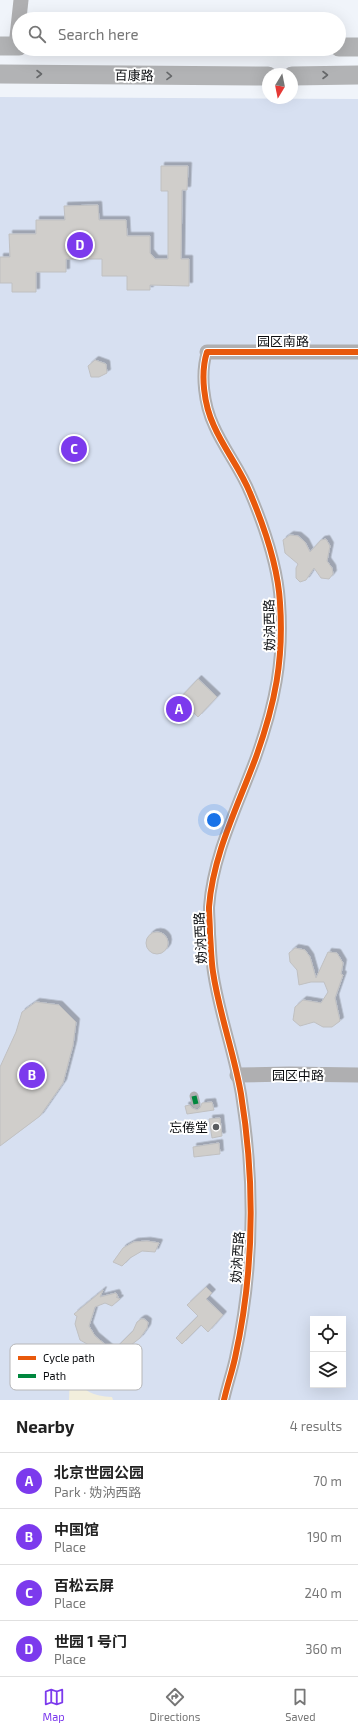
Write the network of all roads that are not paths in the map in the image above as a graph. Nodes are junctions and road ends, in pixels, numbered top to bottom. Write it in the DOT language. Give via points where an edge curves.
graph roads {
  1 [pos="21,0"];
  2 [pos="19,12"];
  3 [pos="346,47"];
  4 [pos="358,47"];
  5 [pos="0,74"];
  6 [pos="358,75"];
  7 [pos="262,76"];
  8 [pos="298,76"];
  9 [pos="207,352"];
  10 [pos="358,352"];
  11 [pos="237,1075"];
  12 [pos="358,1075"];
  13 [pos="224,1400"];
  1 -- 2 [label="street"];
  3 -- 4 [label="main road"];
  5 -- 7 [label="main road, 百康路, one-way"];
  8 -- 6 [label="main road, one-way"];
  9 -- 10 [label="street, 园区南路"];
  9 -- 11 [label="street, 妫汭西路" via="204,371 207,405 213,425 250,491 267,541 281,604 282,650 273,704 217,860 209,907 213,971"];
  11 -- 12 [label="street, 园区中路"];
  11 -- 13 [label="street, 妫汭西路" via="248,1151 251,1237 243,1316 236,1357"];
}
